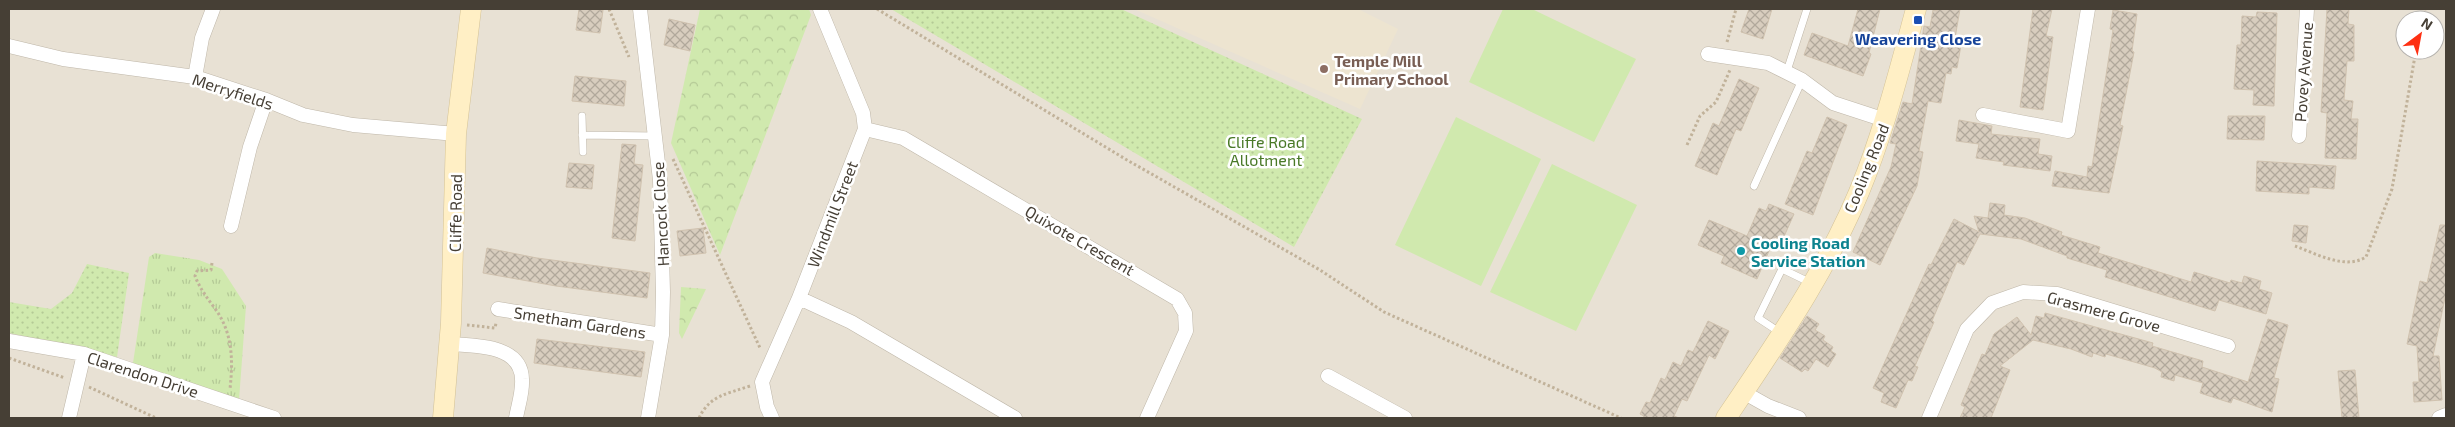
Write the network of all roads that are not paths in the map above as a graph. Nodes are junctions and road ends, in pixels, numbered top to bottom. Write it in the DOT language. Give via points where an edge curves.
graph roads {
  1 [pos="213,9"];
  2 [pos="471,9"];
  3 [pos="640,9"];
  4 [pos="820,9"];
  5 [pos="1807,9"];
  6 [pos="1916,9"];
  7 [pos="2088,9"];
  8 [pos="2307,9"];
  9 [pos="9,46"];
  10 [pos="1708,54"];
  11 [pos="1787,71"];
  12 [pos="195,77"];
  13 [pos="1802,80"];
  14 [pos="266,100"];
  15 [pos="1983,115"];
  16 [pos="582,116"];
  17 [pos="1885,120"];
  18 [pos="865,129"];
  19 [pos="456,134"];
  20 [pos="582,135"];
  21 [pos="654,136"];
  22 [pos="2299,136"];
  23 [pos="582,152"];
  24 [pos="1754,186"];
  25 [pos="230,226"];
  26 [pos="1812,284"];
  27 [pos="799,298"];
  28 [pos="498,309"];
  29 [pos="1781,333"];
  30 [pos="662,335"];
  31 [pos="9,341"];
  32 [pos="449,344"];
  33 [pos="2228,346"];
  34 [pos="84,354"];
  35 [pos="1328,376"];
  36 [pos="1743,392"];
  37 [pos="2446,415"];
  38 [pos="69,418"];
  39 [pos="274,418"];
  40 [pos="444,418"];
  41 [pos="516,418"];
  42 [pos="648,418"];
  43 [pos="772,418"];
  44 [pos="1015,418"];
  45 [pos="1147,418"];
  46 [pos="1404,418"];
  47 [pos="1726,418"];
  48 [pos="1799,418"];
  49 [pos="1929,418"];
  50 [pos="2439,418"];
  1 -- 12 [label="street" via="202,38"];
  2 -- 19 [label="main road, Cliffe Road"];
  3 -- 21 [label="street, Hancock Close"];
  4 -- 18 [label="street" via="863,113"];
  5 -- 11 [label="lane"];
  6 -- 17 [label="main road, Cooling Road"];
  7 -- 15 [label="street" via="2068,131"];
  8 -- 22 [label="street, Povey Avenue"];
  9 -- 12 [label="street, Merryfields" via="63,59"];
  10 -- 11 [label="street" via="1768,63"];
  11 -- 13 [label="street"];
  12 -- 14 [label="street, Merryfields"];
  13 -- 17 [label="street" via="1833,103"];
  13 -- 24 [label="lane"];
  14 -- 19 [label="street, Merryfields" via="303,115 353,125"];
  14 -- 25 [label="street"];
  16 -- 20 [label="lane"];
  17 -- 26 [label="main road, Cooling Road" via="1866,174"];
  18 -- 27 [label="street, Windmill Street"];
  18 -- 45 [label="street, Quixote Crescent" via="903,138 1177,299 1185,313 1186,331"];
  19 -- 32 [label="main road, Cliffe Road"];
  20 -- 21 [label="lane"];
  20 -- 23 [label="lane"];
  21 -- 30 [label="street, Hancock Close" via="660,180 664,292"];
  26 -- 29 [label="main road, Cooling Road"];
  26 -- 29 [label="lane" via="1782,269 1758,318"];
  27 -- 43 [label="street, Windmill Street" via="762,382"];
  27 -- 44 [label="street" via="851,322"];
  28 -- 30 [label="street, Smetham Gardens"];
  29 -- 36 [label="main road, Cooling Road"];
  30 -- 42 [label="street, Hancock Close"];
  31 -- 34 [label="street, Clarendon Drive"];
  32 -- 40 [label="main road, Cliffe Road"];
  32 -- 41 [label="street" via="494,349 514,359 521,370 522,381"];
  33 -- 49 [label="street, Grasmere Grove" via="2057,294 2023,292 1992,304 1968,329"];
  34 -- 38 [label="street"];
  34 -- 39 [label="street, Clarendon Drive"];
  35 -- 46 [label="street"];
  36 -- 47 [label="main road, Cooling Road"];
  36 -- 48 [label="street"];
  37 -- 50 [label="street"];
}
